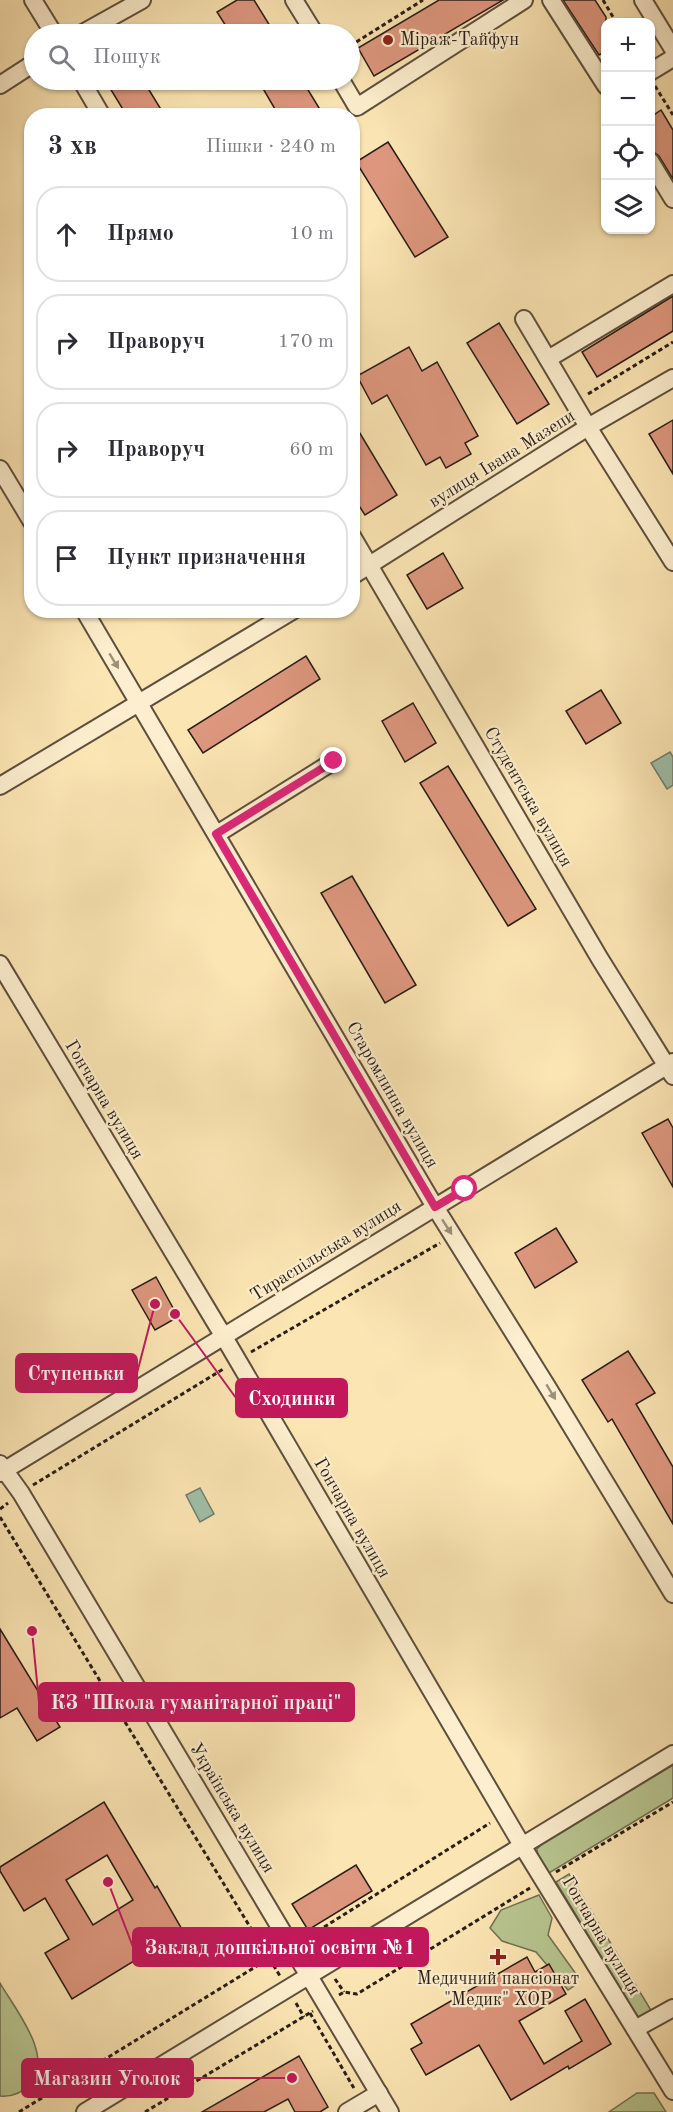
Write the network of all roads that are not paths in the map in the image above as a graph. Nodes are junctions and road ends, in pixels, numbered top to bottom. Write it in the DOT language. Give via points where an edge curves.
graph roads {
  1 [pos="33,0"];
  2 [pos="142,0"];
  3 [pos="294,0"];
  4 [pos="524,0"];
  5 [pos="551,0"];
  6 [pos="643,0"];
  7 [pos="48,24"];
  8 [pos="99,24"];
  9 [pos="309,24"];
  10 [pos="673,49"];
  11 [pos="673,58"];
  12 [pos="24,69"];
  13 [pos="655,69"];
  14 [pos="601,78"];
  15 [pos="0,85"];
  16 [pos="87,90"];
  17 [pos="347,90"];
  18 [pos="97,108"];
  19 [pos="655,168"];
  20 [pos="673,200"];
  21 [pos="673,284"];
  22 [pos="524,319"];
  23 [pos="548,359"];
  24 [pos="673,378"];
  25 [pos="588,427"];
  26 [pos="0,469"];
  27 [pos="24,509"];
  28 [pos="360,549"];
  29 [pos="673,562"];
  30 [pos="370,565"];
  31 [pos="360,571"];
  32 [pos="89,618"];
  33 [pos="281,618"];
  34 [pos="139,702"];
  35 [pos="334,761"];
  36 [pos="0,786"];
  37 [pos="216,834"];
  38 [pos="0,964"];
  39 [pos="671,1068"];
  40 [pos="435,1207"];
  41 [pos="224,1337"];
  42 [pos="1,1469"];
  43 [pos="673,1594"];
  44 [pos="673,1755"];
  45 [pos="523,1847"];
  46 [pos="309,1976"];
  47 [pos="673,2008"];
  48 [pos="635,2029"];
  49 [pos="673,2091"];
  50 [pos="379,2093"];
  51 [pos="85,2112"];
  52 [pos="347,2112"];
  53 [pos="390,2112"];
  1 -- 7 [label="street"];
  2 -- 8 [label="street"];
  3 -- 9 [label="street"];
  4 -- 17 [label="street" via="357,107"];
  5 -- 14 [label="street"];
  6 -- 10 [label="street"];
  11 -- 13 [label="street"];
  12 -- 15 [label="street"];
  16 -- 18 [label="street"];
  19 -- 20 [label="street"];
  21 -- 23 [label="street"];
  22 -- 23 [label="street"];
  23 -- 25 [label="street"];
  24 -- 25 [label="street, вулиця Івана Мазепи"];
  25 -- 29 [label="street"];
  25 -- 30 [label="street, вулиця Івана Мазепи"];
  26 -- 27 [label="street"];
  28 -- 30 [label="street, Студентська вулиця"];
  30 -- 31 [label="street, вулиця Івана Мазепи"];
  30 -- 39 [label="street, Студентська вулиця" via="594,948"];
  32 -- 34 [label="street, Старомлинна вулиця, one-way"];
  33 -- 34 [label="street"];
  34 -- 36 [label="street"];
  34 -- 37 [label="street, Старомлинна вулиця"];
  35 -- 37 [label="street"];
  37 -- 40 [label="street, Старомлинна вулиця"];
  38 -- 41 [label="street, Гончарна вулиця"];
  39 -- 40 [label="street, Тираспільська вулиця"];
  40 -- 41 [label="street, Тираспільська вулиця"];
  40 -- 43 [label="street, Старомлинна вулиця, one-way"];
  41 -- 42 [label="street, Тираспільська вулиця"];
  41 -- 45 [label="street, Гончарна вулиця"];
  42 -- 46 [label="street, Українська вулиця" via="21,1493"];
  44 -- 45 [label="street"];
  45 -- 46 [label="street"];
  45 -- 48 [label="street, Гончарна вулиця"];
  46 -- 50 [label="street, Українська вулиця"];
  46 -- 51 [label="street"];
  47 -- 48 [label="street"];
  48 -- 49 [label="street, Гончарна вулиця"];
  50 -- 52 [label="street"];
  50 -- 53 [label="street, Українська вулиця"];
}
